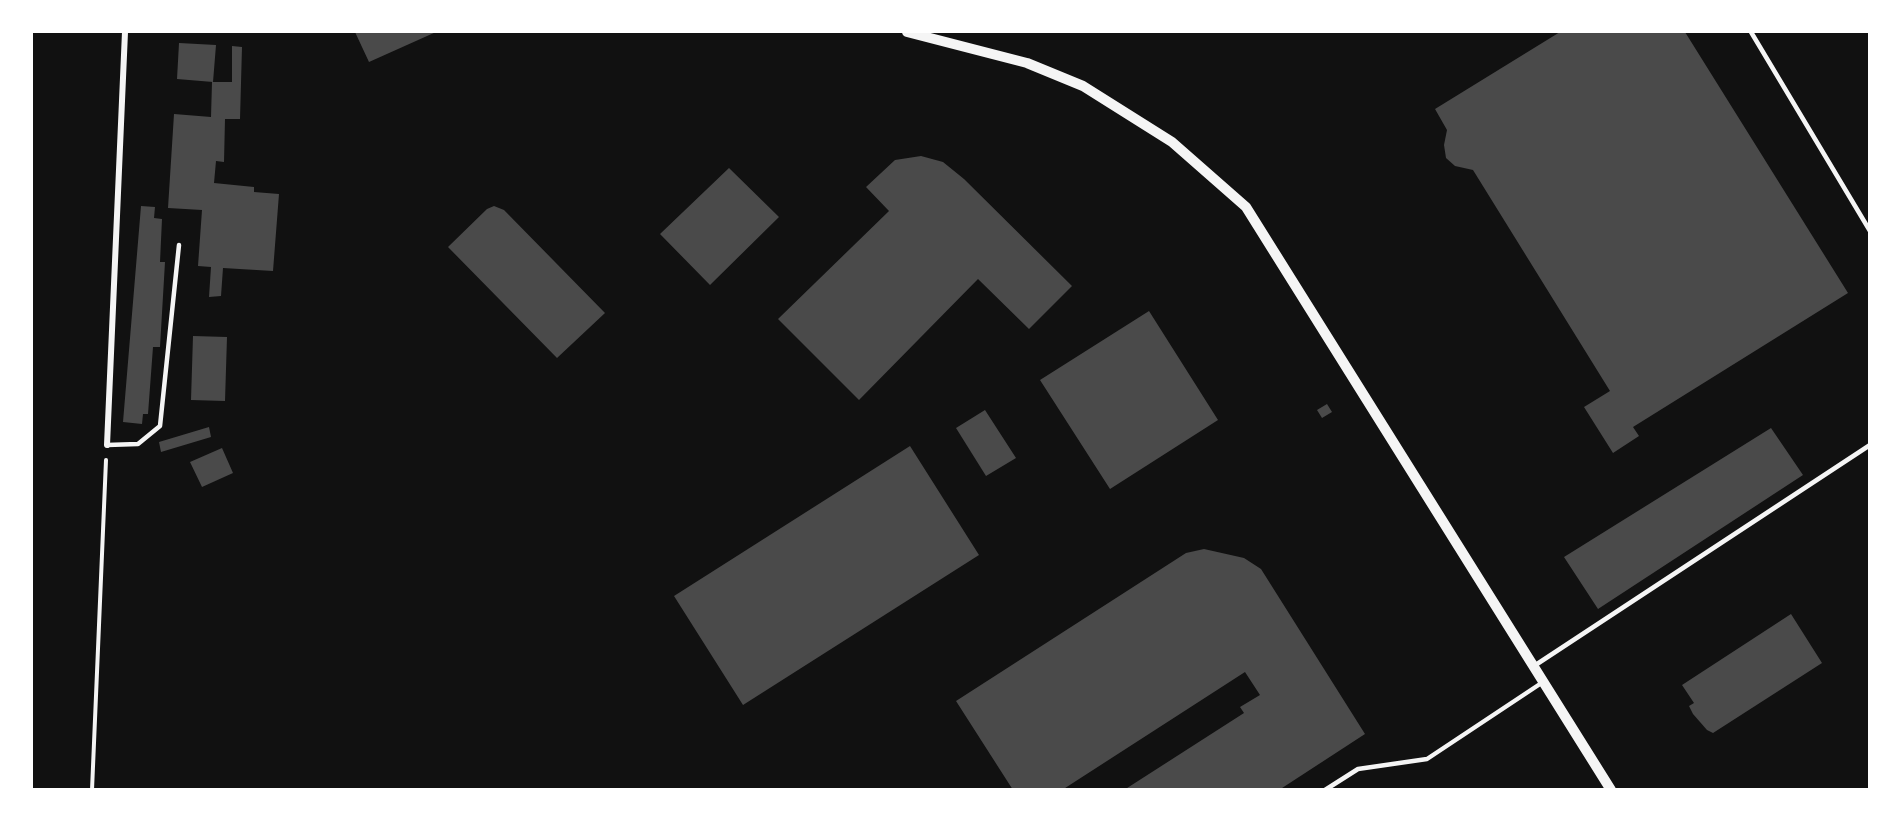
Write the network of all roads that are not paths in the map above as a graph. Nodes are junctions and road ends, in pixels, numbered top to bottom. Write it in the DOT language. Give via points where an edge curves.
graph roads {
  1 [pos="125,32"];
  2 [pos="907,32"];
  3 [pos="1751,32"];
  4 [pos="1869,231"];
  5 [pos="179,245"];
  6 [pos="107,445"];
  7 [pos="1869,445"];
  8 [pos="1534,666"];
  9 [pos="1544,682"];
  10 [pos="1325,789"];
  11 [pos="1611,789"];
  1 -- 6 [label="street"];
  2 -- 8 [label="street" via="1027,63 1083,86 1172,142 1246,207"];
  3 -- 4 [label="lane"];
  5 -- 6 [label="lane" via="160,426 138,444"];
  7 -- 8 [label="lane"];
  8 -- 9 [label="street"];
  9 -- 10 [label="lane" via="1427,759 1358,769"];
  9 -- 11 [label="street"];
}
